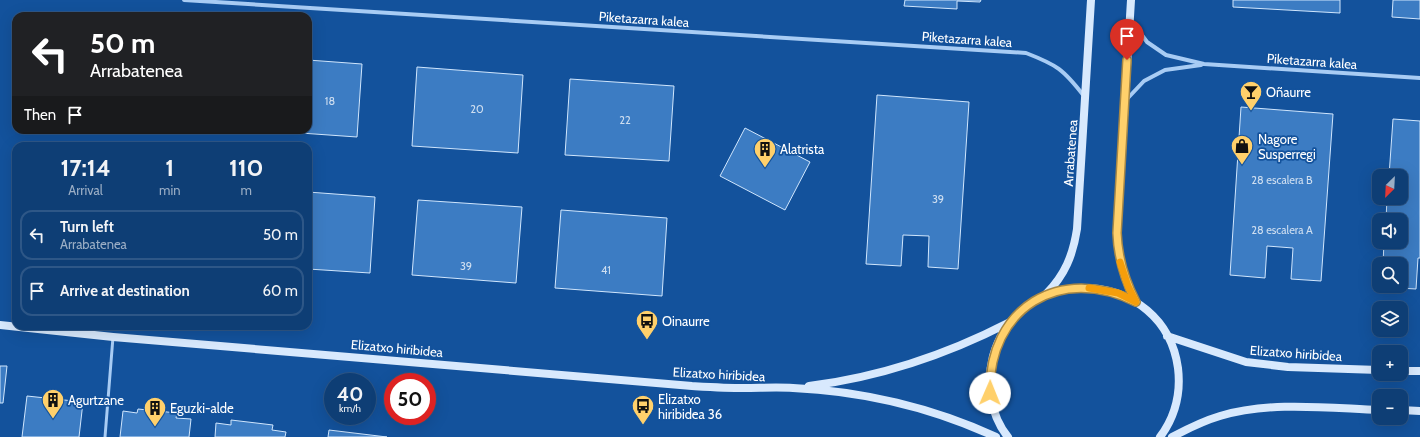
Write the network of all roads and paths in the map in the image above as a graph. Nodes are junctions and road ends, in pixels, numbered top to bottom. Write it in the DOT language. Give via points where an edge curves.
graph roads {
  1 [pos="184,0"];
  2 [pos="1091,0"];
  3 [pos="1131,0"];
  4 [pos="1130,19"];
  5 [pos="1204,64"];
  6 [pos="1420,78"];
  7 [pos="1085,98"];
  8 [pos="1125,101"];
  9 [pos="1043,296"];
  10 [pos="1136,302"];
  11 [pos="1011,322"];
  12 [pos="0,324"];
  13 [pos="12,325"];
  14 [pos="52,330"];
  15 [pos="1167,336"];
  16 [pos="113,337"];
  17 [pos="1372,370"];
  18 [pos="1408,371"];
  19 [pos="1420,371"];
  20 [pos="792,388"];
  21 [pos="1372,410"];
  22 [pos="1408,410"];
  23 [pos="1420,411"];
  24 [pos="105,437"];
  25 [pos="996,437"];
  26 [pos="1008,437"];
  27 [pos="1160,437"];
  28 [pos="1172,437"];
  1 -- 7 [label="street, Piketazarra kalea" via="1026,52 1053,63 1068,75"];
  2 -- 7 [label="main road, Arrabatenea"];
  3 -- 4 [label="main road"];
  4 -- 5 [label="street, Piketazarra kalea" via="1147,42 1166,55"];
  4 -- 8 [label="main road"];
  5 -- 6 [label="street, Piketazarra kalea"];
  5 -- 8 [label="street, Piketazarra kalea" via="1165,70 1144,81"];
  7 -- 9 [label="main road, Arrabatenea" via="1074,249 1056,284"];
  8 -- 10 [label="main road" via="1117,239 1122,270"];
  9 -- 10 [label="main road" via="1080,287 1099,288 1118,293"];
  9 -- 11 [label="main road" via="1020,312"];
  10 -- 15 [label="main road" via="1153,317"];
  11 -- 20 [label="main road, Elizatxo hiribidea" via="942,354 906,366 869,376"];
  11 -- 26 [label="main road" via="996,348 990,378 993,407"];
  12 -- 13 [label="main road, Elizatxo hiribidea"];
  14 -- 16 [label="main road, Elizatxo hiribidea"];
  15 -- 17 [label="main road, Elizatxo hiribidea" via="1246,362 1288,367"];
  15 -- 27 [label="main road" via="1176,358 1179,381 1176,404 1168,427"];
  16 -- 20 [label="main road, Elizatxo hiribidea" via="692,386"];
  16 -- 24 [label="lane"];
  18 -- 19 [label="main road"];
  20 -- 25 [label="main road, Elizatxo hiribidea" via="862,396 907,405"];
  21 -- 28 [label="main road" via="1287,407 1251,409 1219,416"];
  22 -- 23 [label="main road"];
}
